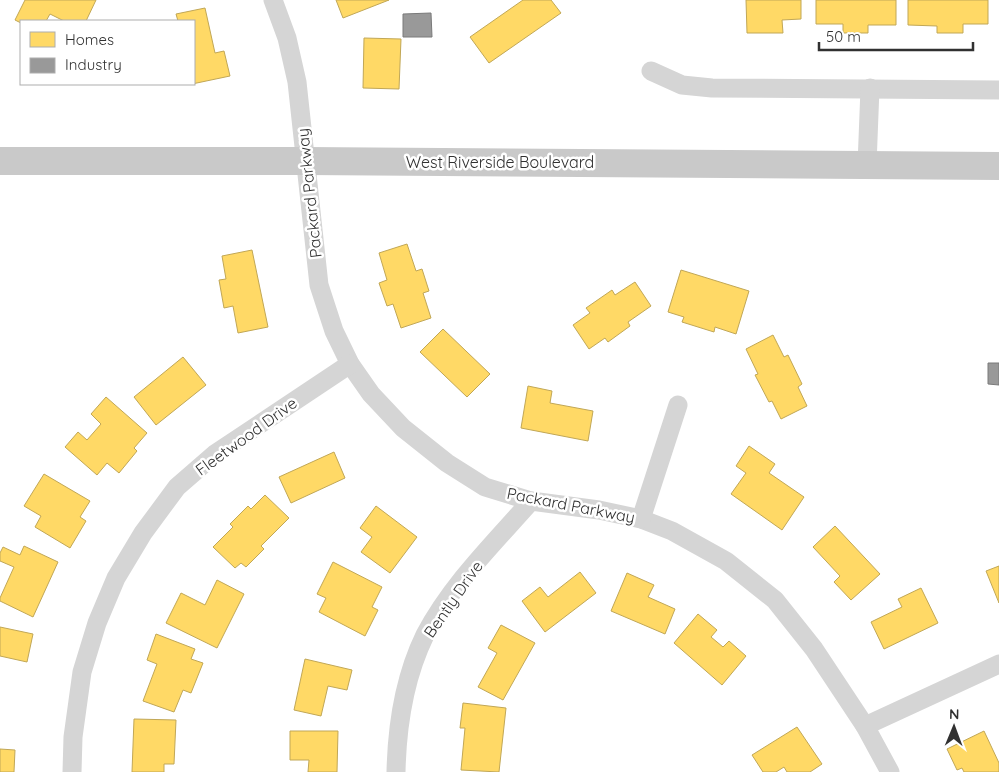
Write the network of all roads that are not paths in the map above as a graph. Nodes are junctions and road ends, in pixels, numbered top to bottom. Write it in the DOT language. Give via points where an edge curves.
graph roads {
  1 [pos="273,0"];
  2 [pos="651,71"];
  3 [pos="870,88"];
  4 [pos="999,90"];
  5 [pos="0,161"];
  6 [pos="306,161"];
  7 [pos="867,165"];
  8 [pos="999,166"];
  9 [pos="350,364"];
  10 [pos="678,405"];
  11 [pos="531,501"];
  12 [pos="641,519"];
  13 [pos="999,664"];
  14 [pos="865,726"];
  15 [pos="72,772"];
  16 [pos="396,772"];
  17 [pos="890,772"];
  1 -- 6 [label="street, Packard Parkway" via="287,38 297,82"];
  2 -- 3 [label="street" via="682,85 712,88"];
  3 -- 4 [label="street"];
  3 -- 7 [label="street"];
  5 -- 6 [label="main road, West Riverside Boulevard"];
  6 -- 7 [label="main road, West Riverside Boulevard"];
  6 -- 9 [label="street, Packard Parkway" via="319,285 334,331"];
  7 -- 8 [label="main road, West Riverside Boulevard"];
  9 -- 11 [label="street, Packard Parkway" via="371,394 403,428 447,464 485,487"];
  9 -- 15 [label="street, Fleetwood Drive" via="215,454 177,487 143,533 116,578 97,623 82,672"];
  10 -- 12 [label="street"];
  11 -- 12 [label="street, Packard Parkway"];
  11 -- 16 [label="street, Bently Drive" via="471,569 426,635 412,668 401,709"];
  12 -- 14 [label="street, Packard Parkway" via="672,531 726,561 775,600 814,649"];
  13 -- 14 [label="street"];
  14 -- 17 [label="street, Packard Parkway"];
}
